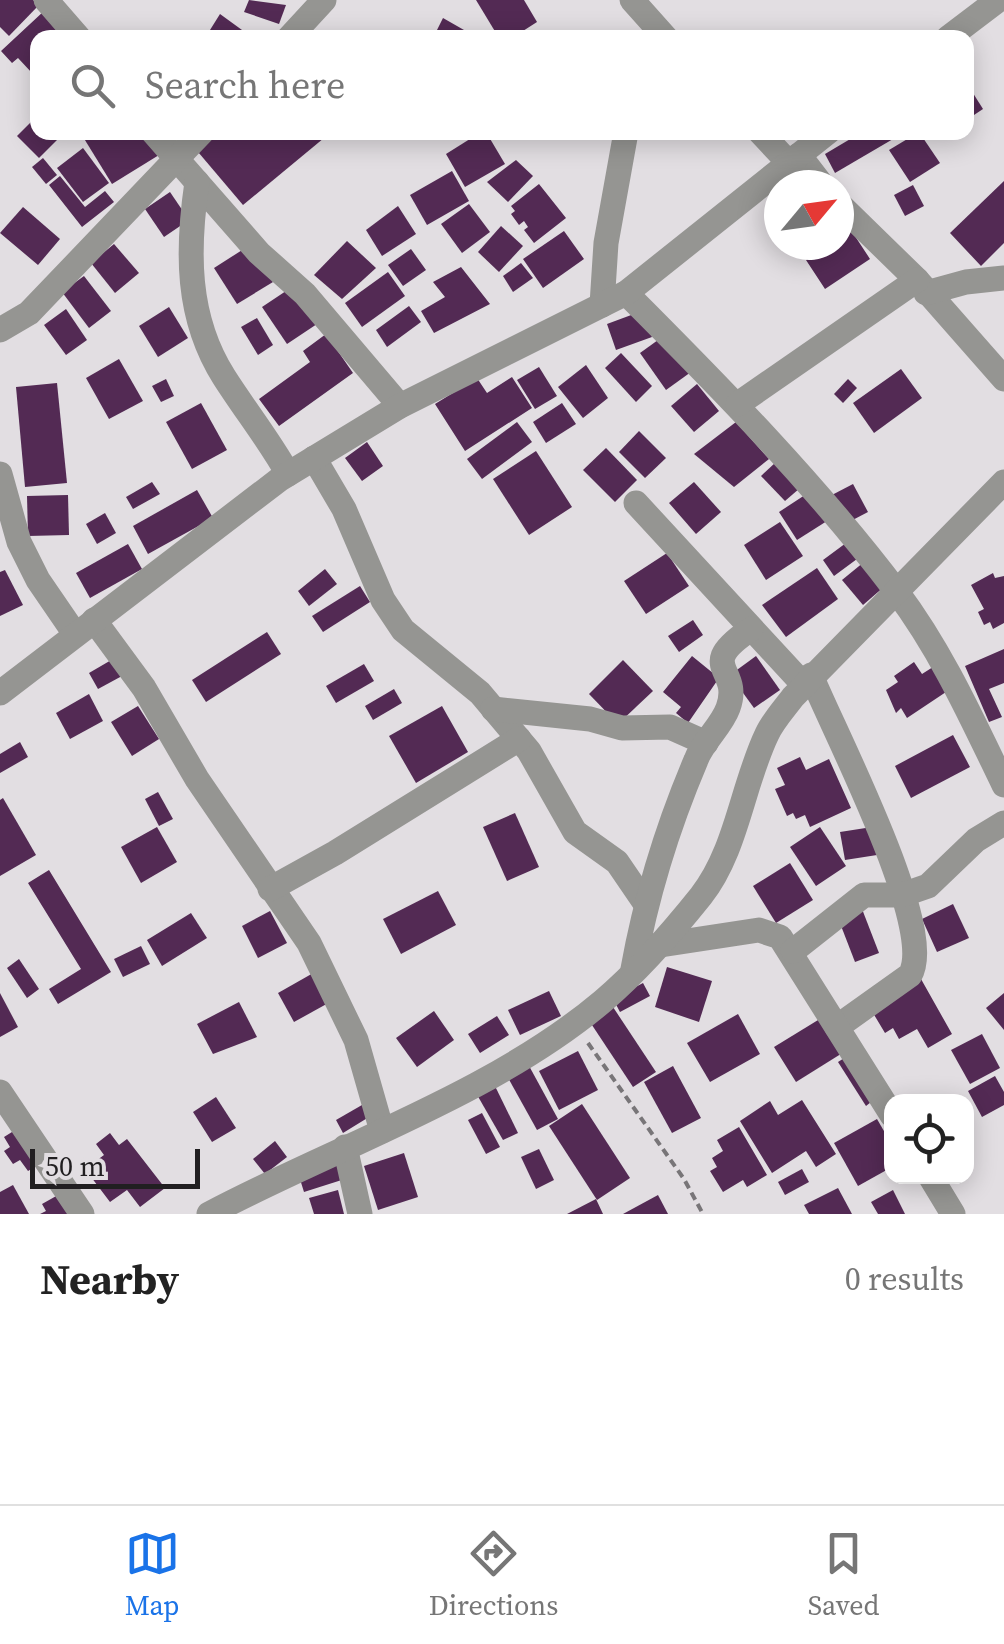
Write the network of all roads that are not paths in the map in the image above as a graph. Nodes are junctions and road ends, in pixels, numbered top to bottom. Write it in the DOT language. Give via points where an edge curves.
graph roads {
  1 [pos="46,0"];
  2 [pos="324,0"];
  3 [pos="632,0"];
  4 [pos="998,0"];
  5 [pos="72,30"];
  6 [pos="296,30"];
  7 [pos="655,30"];
  8 [pos="959,30"];
  9 [pos="159,140"];
  10 [pos="195,140"];
  11 [pos="625,140"];
  12 [pos="770,140"];
  13 [pos="818,140"];
  14 [pos="794,159"];
  15 [pos="175,162"];
  16 [pos="806,170"];
  17 [pos="197,182"];
  18 [pos="854,219"];
  19 [pos="1004,278"];
  20 [pos="922,286"];
  21 [pos="626,293"];
  22 [pos="602,306"];
  23 [pos="0,330"];
  24 [pos="1004,380"];
  25 [pos="738,404"];
  26 [pos="400,406"];
  27 [pos="314,458"];
  28 [pos="0,474"];
  29 [pos="288,474"];
  30 [pos="1004,482"];
  31 [pos="636,503"];
  32 [pos="898,593"];
  33 [pos="84,627"];
  34 [pos="751,629"];
  35 [pos="807,680"];
  36 [pos="0,693"];
  37 [pos="493,709"];
  38 [pos="519,739"];
  39 [pos="706,742"];
  40 [pos="1004,785"];
  41 [pos="1004,823"];
  42 [pos="270,888"];
  43 [pos="902,894"];
  44 [pos="645,903"];
  45 [pos="654,946"];
  46 [pos="793,951"];
  47 [pos="633,969"];
  48 [pos="836,1027"];
  49 [pos="0,1092"];
  50 [pos="884,1102"];
  51 [pos="382,1131"];
  52 [pos="345,1147"];
  53 [pos="935,1184"];
  54 [pos="82,1214"];
  55 [pos="208,1214"];
  56 [pos="360,1214"];
  57 [pos="953,1214"];
  1 -- 5 [label="street"];
  2 -- 6 [label="street"];
  3 -- 7 [label="street"];
  4 -- 8 [label="street"];
  9 -- 15 [label="street"];
  10 -- 15 [label="street"];
  11 -- 22 [label="street"];
  12 -- 14 [label="street"];
  13 -- 14 [label="street"];
  14 -- 16 [label="street"];
  14 -- 21 [label="street"];
  15 -- 17 [label="street"];
  15 -- 23 [label="street" via="29,313"];
  17 -- 26 [label="street"];
  17 -- 29 [label="street" via="188,242 200,326 223,376"];
  18 -- 20 [label="street"];
  19 -- 20 [label="street"];
  20 -- 24 [label="street"];
  20 -- 25 [label="street"];
  21 -- 22 [label="street"];
  21 -- 25 [label="street"];
  22 -- 26 [label="street"];
  25 -- 32 [label="street"];
  26 -- 27 [label="street"];
  27 -- 29 [label="street"];
  27 -- 37 [label="street" via="403,630"];
  28 -- 33 [label="street" via="19,542 38,580"];
  29 -- 33 [label="street"];
  30 -- 32 [label="street"];
  31 -- 34 [label="street"];
  32 -- 35 [label="street"];
  32 -- 40 [label="street" via="952,678"];
  33 -- 36 [label="street"];
  33 -- 42 [label="street" via="144,688"];
  34 -- 35 [label="street"];
  34 -- 39 [label="street" via="725,646 730,701"];
  35 -- 43 [label="street" via="890,851"];
  35 -- 45 [label="street" via="768,732 703,894"];
  37 -- 38 [label="street"];
  37 -- 39 [label="street" via="622,728 670,727"];
  38 -- 42 [label="street"];
  38 -- 44 [label="street" via="575,832 617,862"];
  39 -- 44 [label="street"];
  41 -- 43 [label="street" via="976,840 938,880"];
  42 -- 51 [label="street" via="330,981 369,1076"];
  43 -- 46 [label="street" via="864,895"];
  43 -- 48 [label="street" via="914,970"];
  44 -- 47 [label="street"];
  45 -- 46 [label="street" via="759,930 780,937"];
  45 -- 47 [label="street"];
  46 -- 48 [label="street"];
  47 -- 51 [label="street" via="573,1023"];
  48 -- 50 [label="street"];
  49 -- 54 [label="street"];
  51 -- 52 [label="street"];
  52 -- 55 [label="street"];
  52 -- 56 [label="street"];
  53 -- 57 [label="street"];
}
